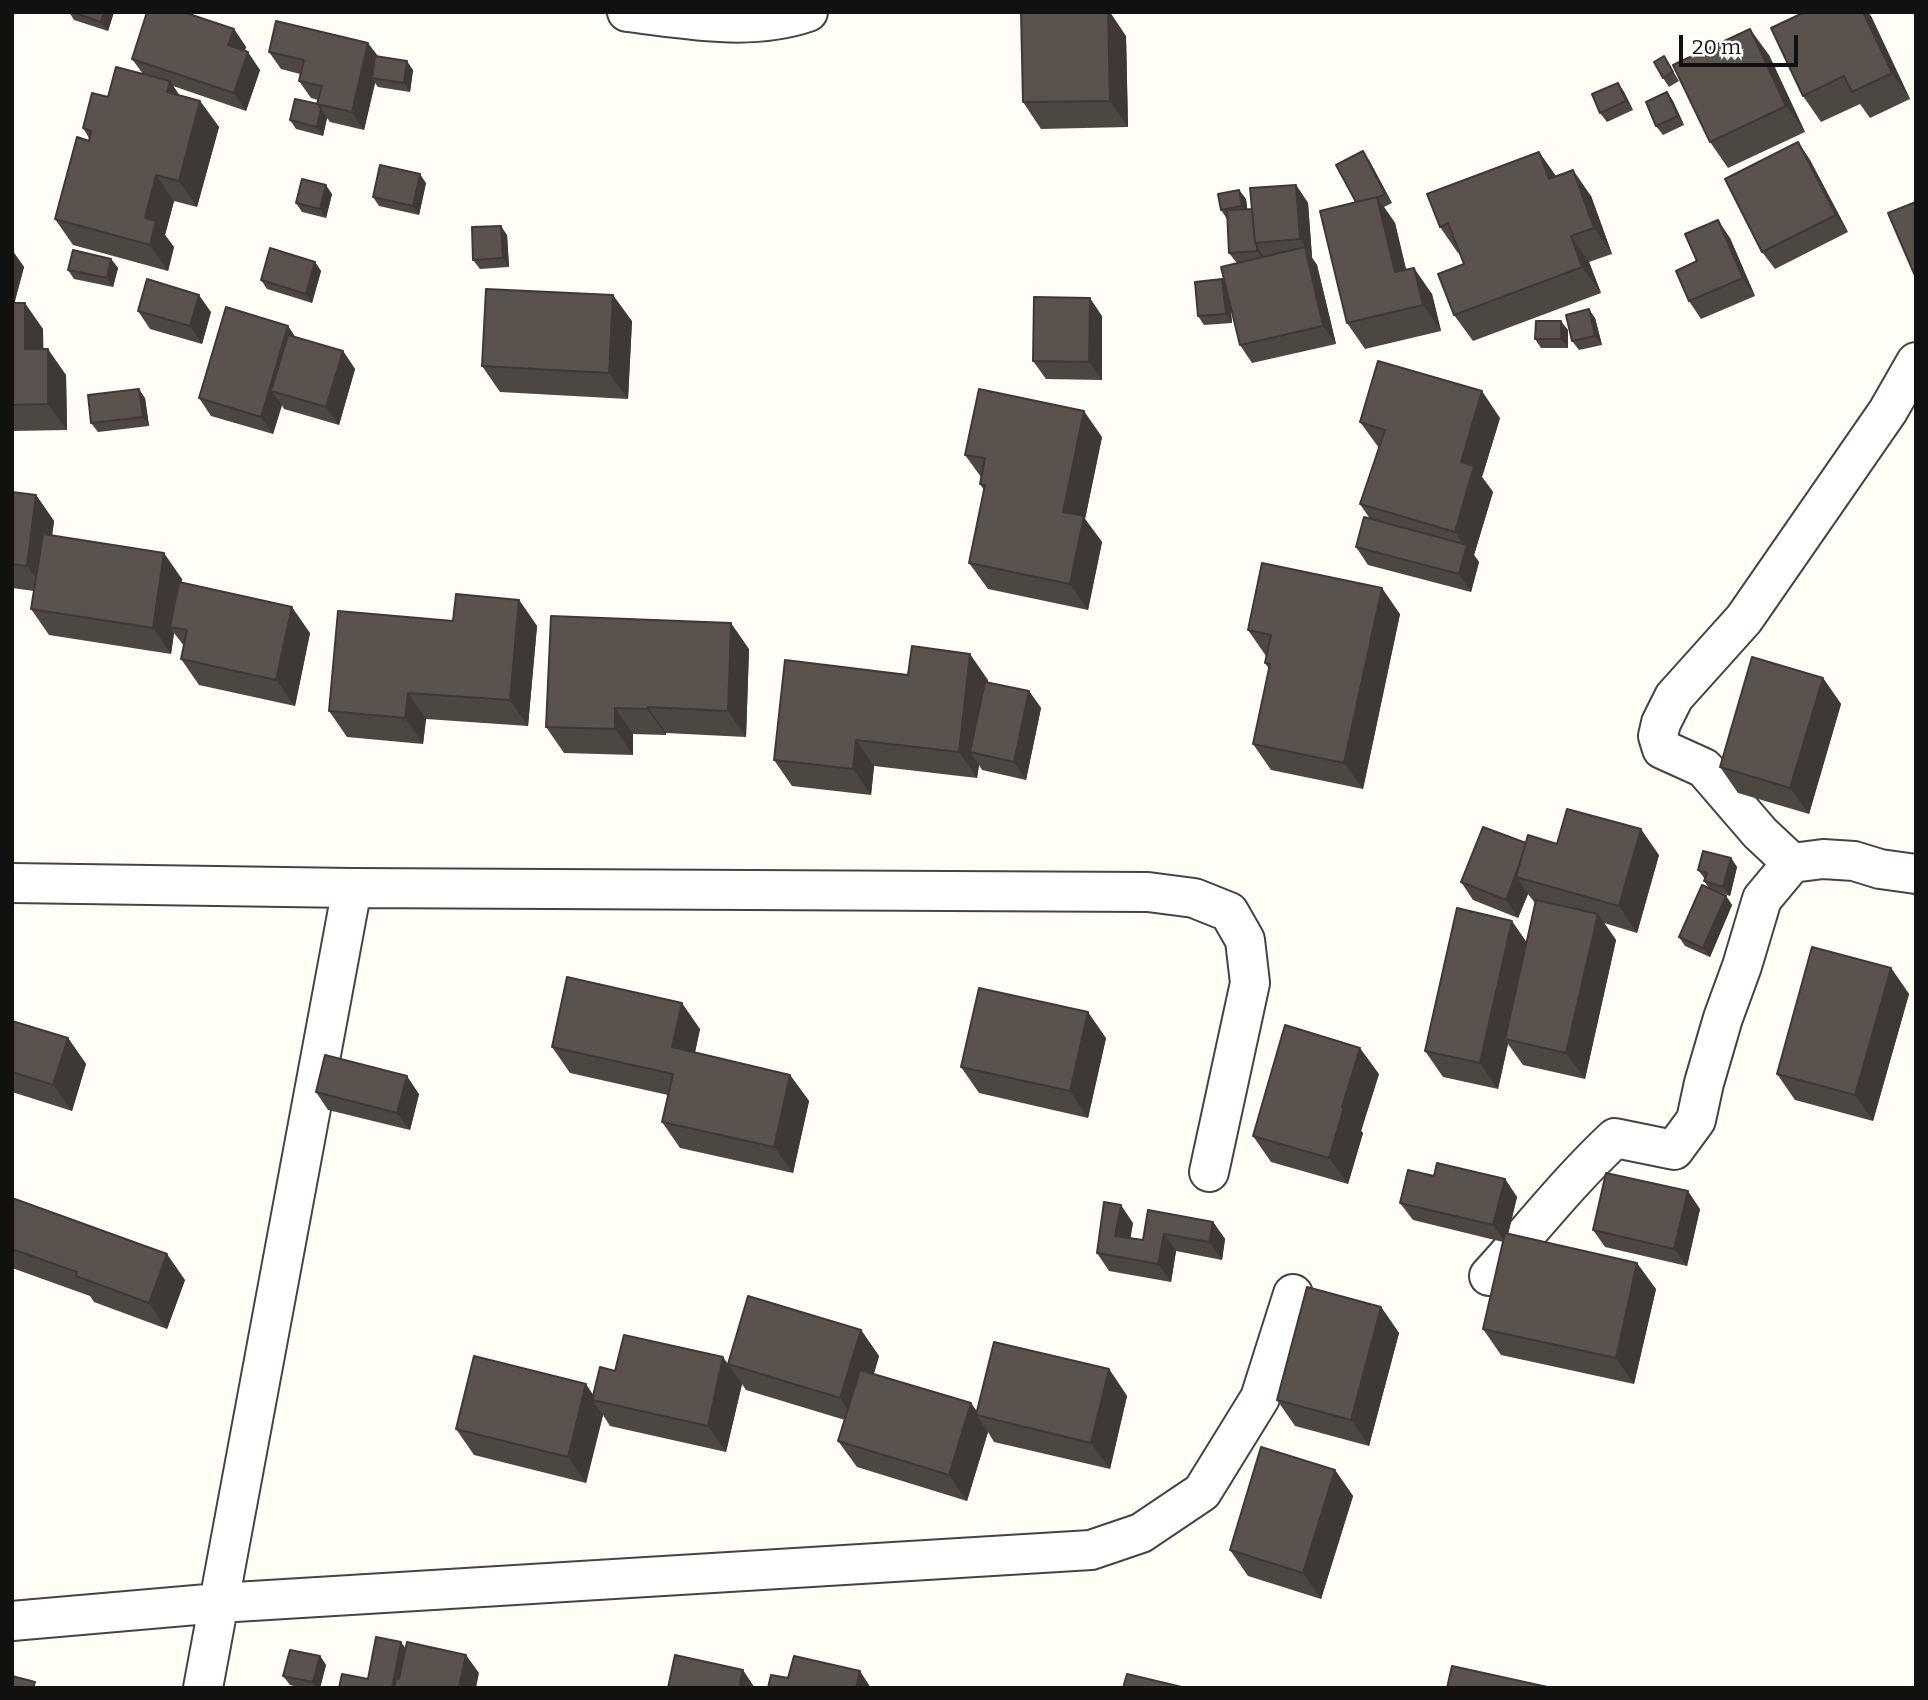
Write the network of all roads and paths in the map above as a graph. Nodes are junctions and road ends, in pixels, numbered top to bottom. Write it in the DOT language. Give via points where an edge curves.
graph roads {
  1 [pos="627,12"];
  2 [pos="808,12"];
  3 [pos="1916,362"];
  4 [pos="1792,863"];
  5 [pos="1916,874"];
  6 [pos="12,883"];
  7 [pos="352,888"];
  8 [pos="1209,1172"];
  9 [pos="1489,1276"];
  10 [pos="1293,1294"];
  11 [pos="219,1603"];
  12 [pos="12,1620"];
  13 [pos="203,1688"];
  1 -- 2 [label="street" via="754,22"];
  3 -- 4 [label="street" via="1888,411 1744,619 1674,697 1661,723 1662,749 1704,768"];
  4 -- 5 [label="street" via="1854,861"];
  4 -- 9 [label="street" via="1762,899 1696,1120 1674,1150 1615,1138 1580,1171"];
  6 -- 7 [label="street"];
  7 -- 8 [label="street" via="1148,892 1194,898 1229,912 1245,940 1250,983"];
  7 -- 11 [label="street"];
  10 -- 11 [label="street" via="1260,1398 1202,1492 1141,1533 1091,1550"];
  11 -- 12 [label="street"];
  11 -- 13 [label="street"];
}
